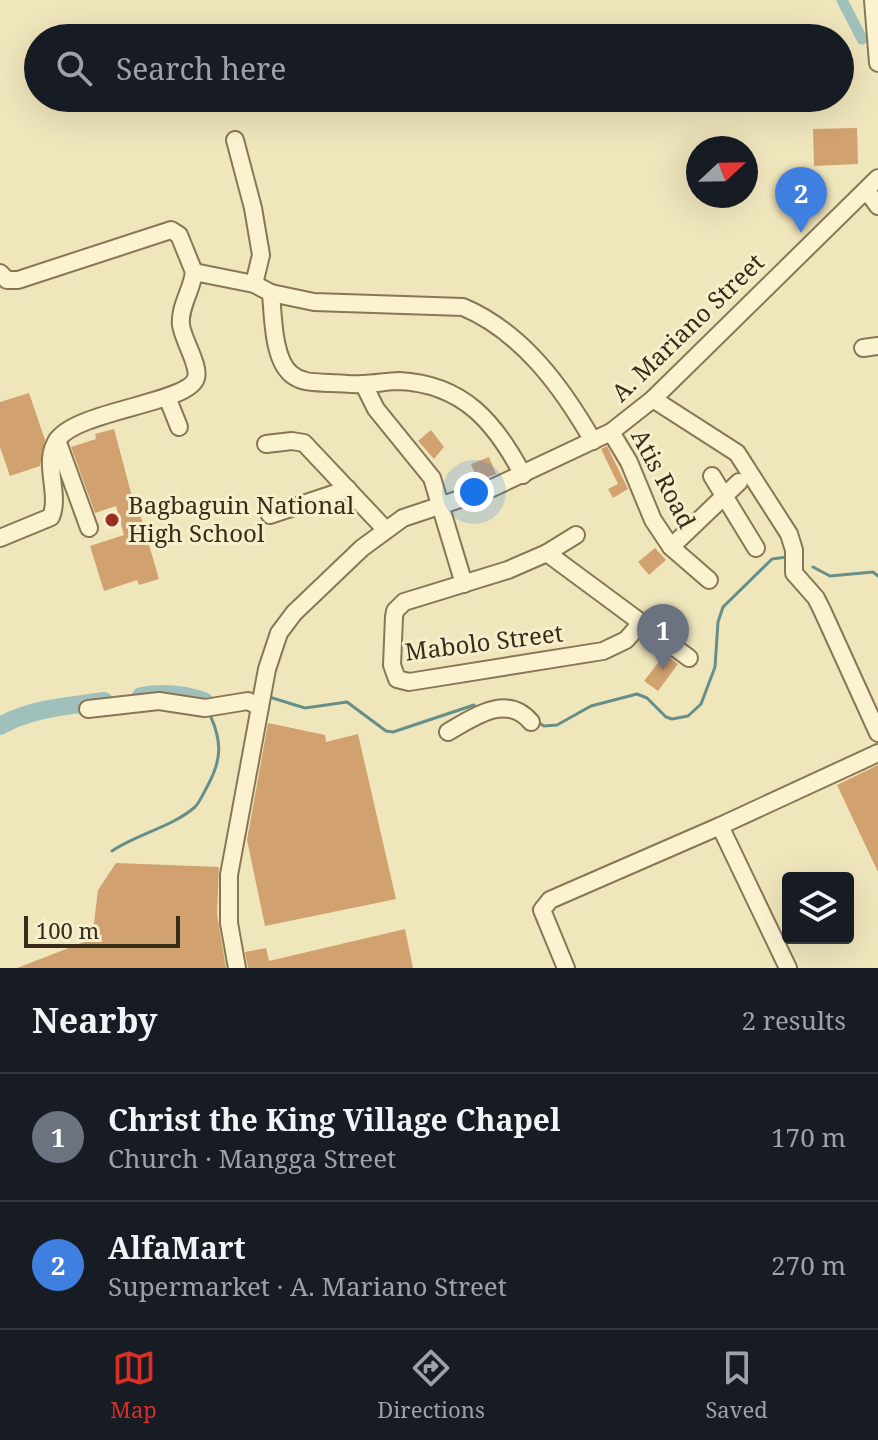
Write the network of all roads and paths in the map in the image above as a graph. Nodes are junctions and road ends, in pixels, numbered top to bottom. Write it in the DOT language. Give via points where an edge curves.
graph roads {
  1 [pos="873,0"];
  2 [pos="878,63"];
  3 [pos="235,140"];
  4 [pos="873,184"];
  5 [pos="878,206"];
  6 [pos="194,272"];
  7 [pos="0,273"];
  8 [pos="254,284"];
  9 [pos="271,293"];
  10 [pos="364,385"];
  11 [pos="167,397"];
  12 [pos="653,399"];
  13 [pos="179,427"];
  14 [pos="611,432"];
  15 [pos="57,440"];
  16 [pos="593,441"];
  17 [pos="266,444"];
  18 [pos="523,475"];
  19 [pos="712,476"];
  20 [pos="739,482"];
  21 [pos="348,489"];
  22 [pos="724,495"];
  23 [pos="442,507"];
  24 [pos="270,515"];
  25 [pos="89,528"];
  26 [pos="385,529"];
  27 [pos="576,535"];
  28 [pos="0,538"];
  29 [pos="671,547"];
  30 [pos="756,548"];
  31 [pos="547,553"];
  32 [pos="709,580"];
  33 [pos="464,584"];
  34 [pos="641,623"];
  35 [pos="689,658"];
  36 [pos="261,700"];
  37 [pos="88,709"];
  38 [pos="531,722"];
  39 [pos="448,732"];
  40 [pos="878,733"];
  41 [pos="878,753"];
  42 [pos="720,826"];
  43 [pos="237,968"];
  44 [pos="566,968"];
  45 [pos="788,968"];
  1 -- 2 [label="street"];
  3 -- 8 [label="street" via="261,255"];
  4 -- 5 [label="street"];
  4 -- 12 [label="street, A. Mariano Street"];
  6 -- 7 [label="street" via="179,235 171,230 11,282"];
  6 -- 8 [label="street"];
  6 -- 11 [label="street" via="181,328 196,380"];
  8 -- 9 [label="street"];
  9 -- 10 [label="street" via="273,328 289,373 302,381"];
  9 -- 16 [label="street" via="314,302 470,310 513,339 548,372"];
  10 -- 18 [label="street" via="399,381 451,392 497,431"];
  10 -- 23 [label="street" via="386,422 432,478"];
  11 -- 13 [label="street"];
  11 -- 15 [label="street" via="83,421"];
  12 -- 14 [label="street, A. Mariano Street"];
  12 -- 40 [label="street" via="737,453 789,534 794,573 816,598"];
  14 -- 16 [label="street, A. Mariano Street"];
  14 -- 29 [label="street, Atis Road"];
  15 -- 25 [label="street"];
  15 -- 28 [label="street" via="51,517"];
  16 -- 18 [label="street, A. Mariano Street"];
  17 -- 21 [label="street" via="304,443"];
  18 -- 23 [label="street, A. Mariano Street"];
  19 -- 22 [label="street"];
  20 -- 22 [label="street"];
  21 -- 24 [label="street"];
  21 -- 26 [label="street"];
  22 -- 29 [label="street"];
  22 -- 30 [label="street"];
  23 -- 26 [label="street, A. Mariano Street"];
  23 -- 33 [label="street"];
  26 -- 36 [label="street, A. Mariano Street" via="320,586 279,633"];
  27 -- 31 [label="street"];
  29 -- 32 [label="street, Atis Road"];
  31 -- 33 [label="street"];
  31 -- 34 [label="street"];
  33 -- 34 [label="street, Mabolo Street" via="399,605 392,665 397,679 603,651 626,640"];
  34 -- 35 [label="street"];
  36 -- 37 [label="street" via="205,708 151,696 112,699"];
  36 -- 43 [label="street, A. Mariano Street" via="229,875 229,923"];
  38 -- 39 [label="street" via="519,709 510,708 478,714"];
  41 -- 42 [label="street"];
  42 -- 44 [label="street" via="550,900 542,910"];
  42 -- 45 [label="street"];
}
